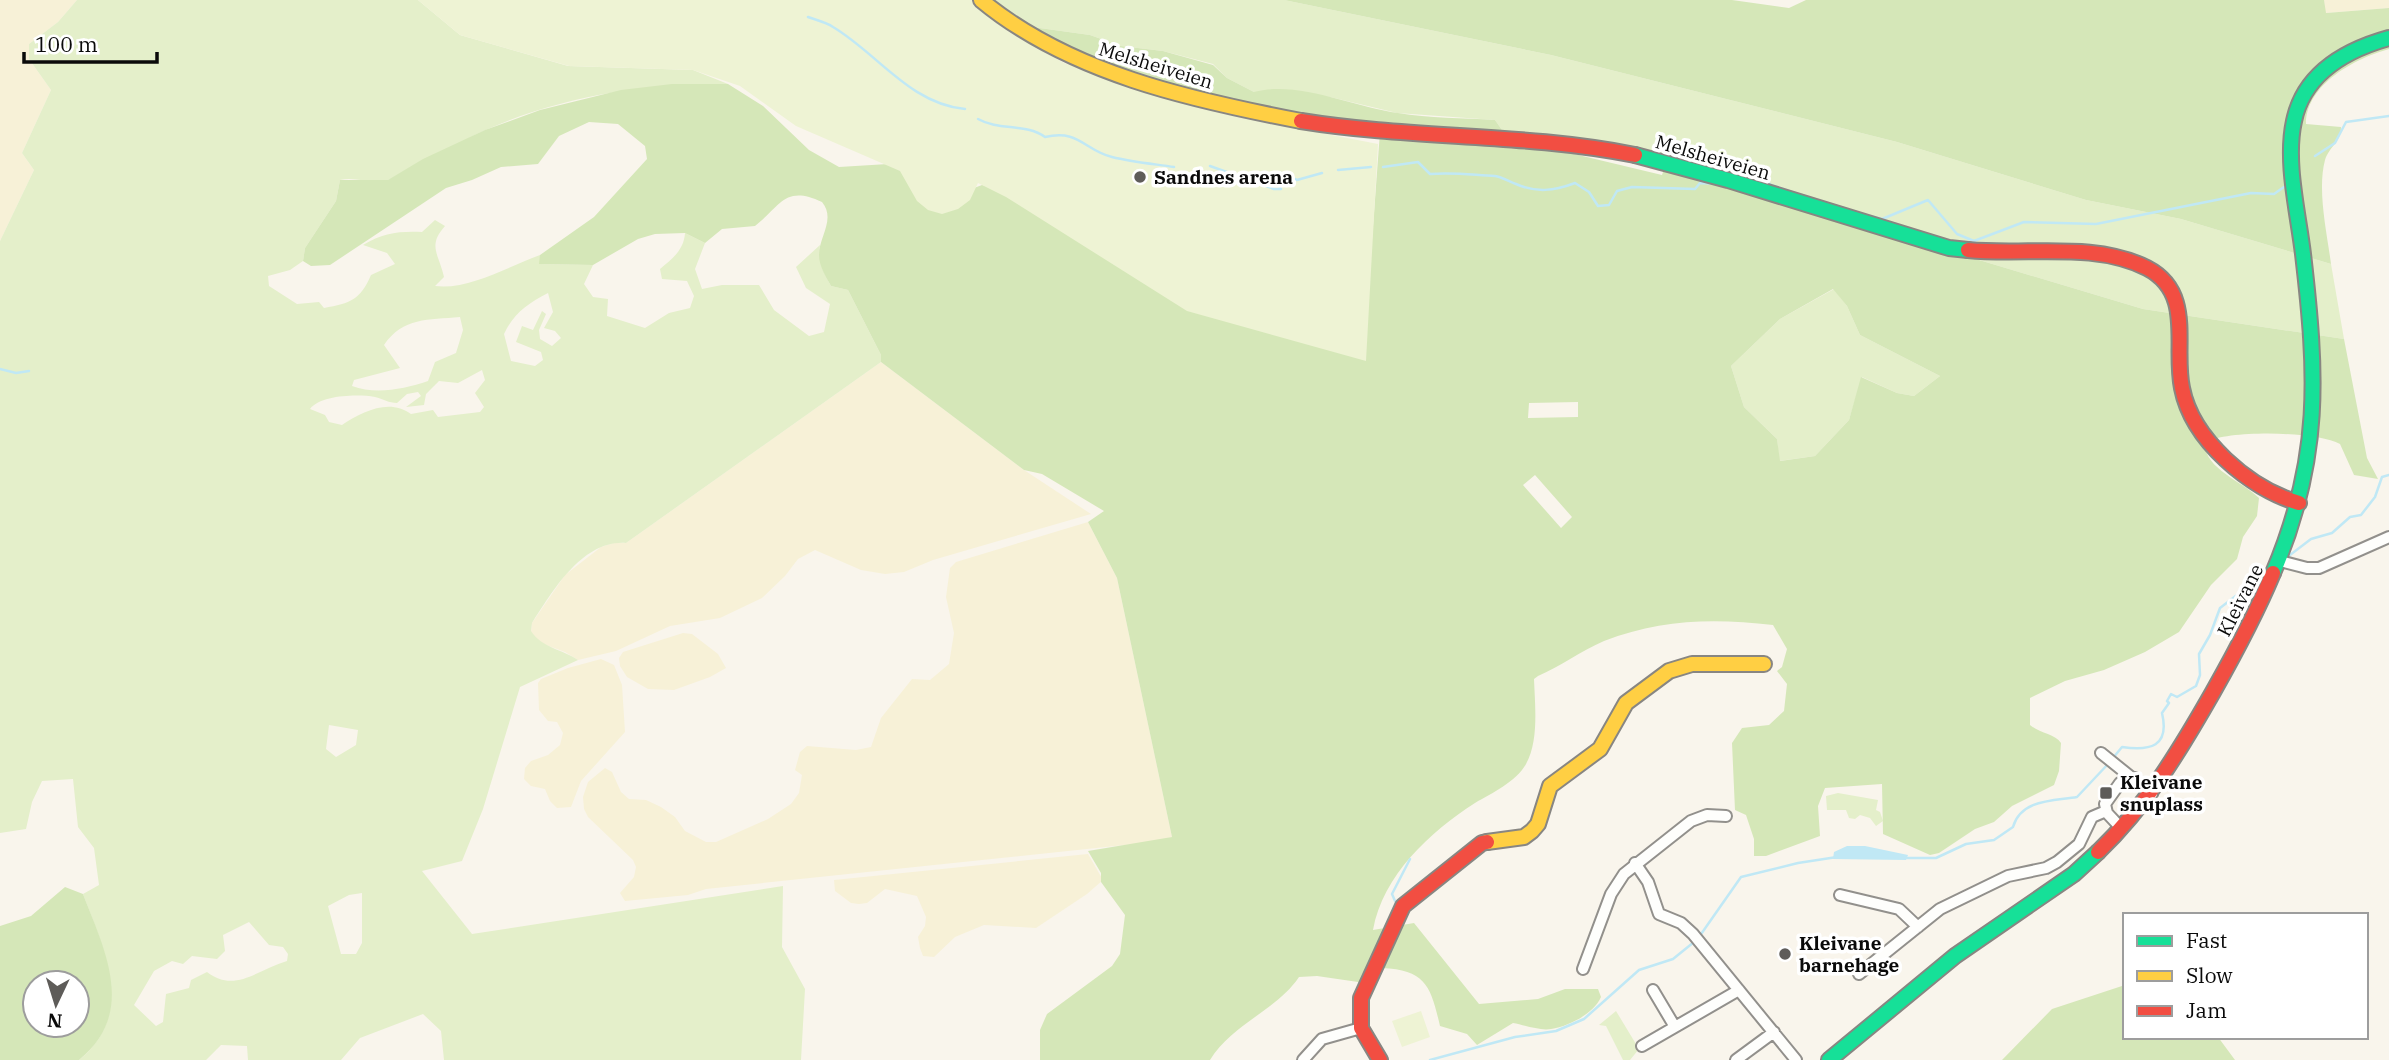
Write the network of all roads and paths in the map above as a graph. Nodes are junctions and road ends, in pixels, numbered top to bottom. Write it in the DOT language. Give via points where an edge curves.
graph roads {
  1 [pos="981,0"];
  2 [pos="2389,38"];
  3 [pos="2299,503"];
  4 [pos="2389,537"];
  5 [pos="2280,561"];
  6 [pos="1764,664"];
  7 [pos="2101,753"];
  8 [pos="2135,778"];
  9 [pos="2152,794"];
  10 [pos="2106,811"];
  11 [pos="1726,816"];
  12 [pos="2122,829"];
  13 [pos="1635,863"];
  14 [pos="1840,895"];
  15 [pos="1918,927"];
  16 [pos="1583,969"];
  17 [pos="1859,974"];
  18 [pos="1653,990"];
  19 [pos="1739,990"];
  20 [pos="1675,1027"];
  21 [pos="1361,1028"];
  22 [pos="1774,1032"];
  23 [pos="1642,1046"];
  24 [pos="1303,1060"];
  25 [pos="1380,1060"];
  26 [pos="1736,1060"];
  27 [pos="1796,1060"];
  28 [pos="1829,1060"];
  1 -- 3 [label="street, Melsheiveien" via="1068,57 1248,111 1386,133 1574,144 1658,161 1968,252 2034,250 2130,262 2149,269 2171,287 2180,307 2180,376 2189,411 2201,432 2257,484"];
  2 -- 3 [label="street, Kleivane" via="2356,47 2326,66 2305,95 2293,129 2292,161 2315,368 2312,435"];
  3 -- 5 [label="street, Kleivane"];
  4 -- 5 [label="street" via="2319,568"];
  5 -- 9 [label="street, Kleivane" via="2255,615"];
  6 -- 21 [label="street" via="1678,666 1629,700 1616,716 1604,745 1550,786 1532,831 1482,844 1403,906 1363,989"];
  7 -- 8 [label="street"];
  8 -- 9 [label="street"];
  8 -- 10 [label="street" via="2117,785 2105,804"];
  9 -- 12 [label="street, Kleivane"];
  10 -- 12 [label="street"];
  10 -- 15 [label="street" via="2092,817 2079,844 2052,865 2008,876 1947,905"];
  11 -- 13 [label="street" via="1707,815 1691,821"];
  12 -- 28 [label="street, Kleivane" via="2074,874 1955,956"];
  13 -- 16 [label="street" via="1611,894"];
  13 -- 19 [label="street" via="1648,882 1659,914 1686,926"];
  14 -- 15 [label="street" via="1899,909"];
  15 -- 17 [label="street"];
  18 -- 20 [label="street"];
  19 -- 20 [label="street"];
  19 -- 22 [label="street"];
  20 -- 23 [label="street"];
  21 -- 24 [label="street" via="1322,1040"];
  21 -- 25 [label="street"];
  22 -- 26 [label="street"];
  22 -- 27 [label="street"];
}
